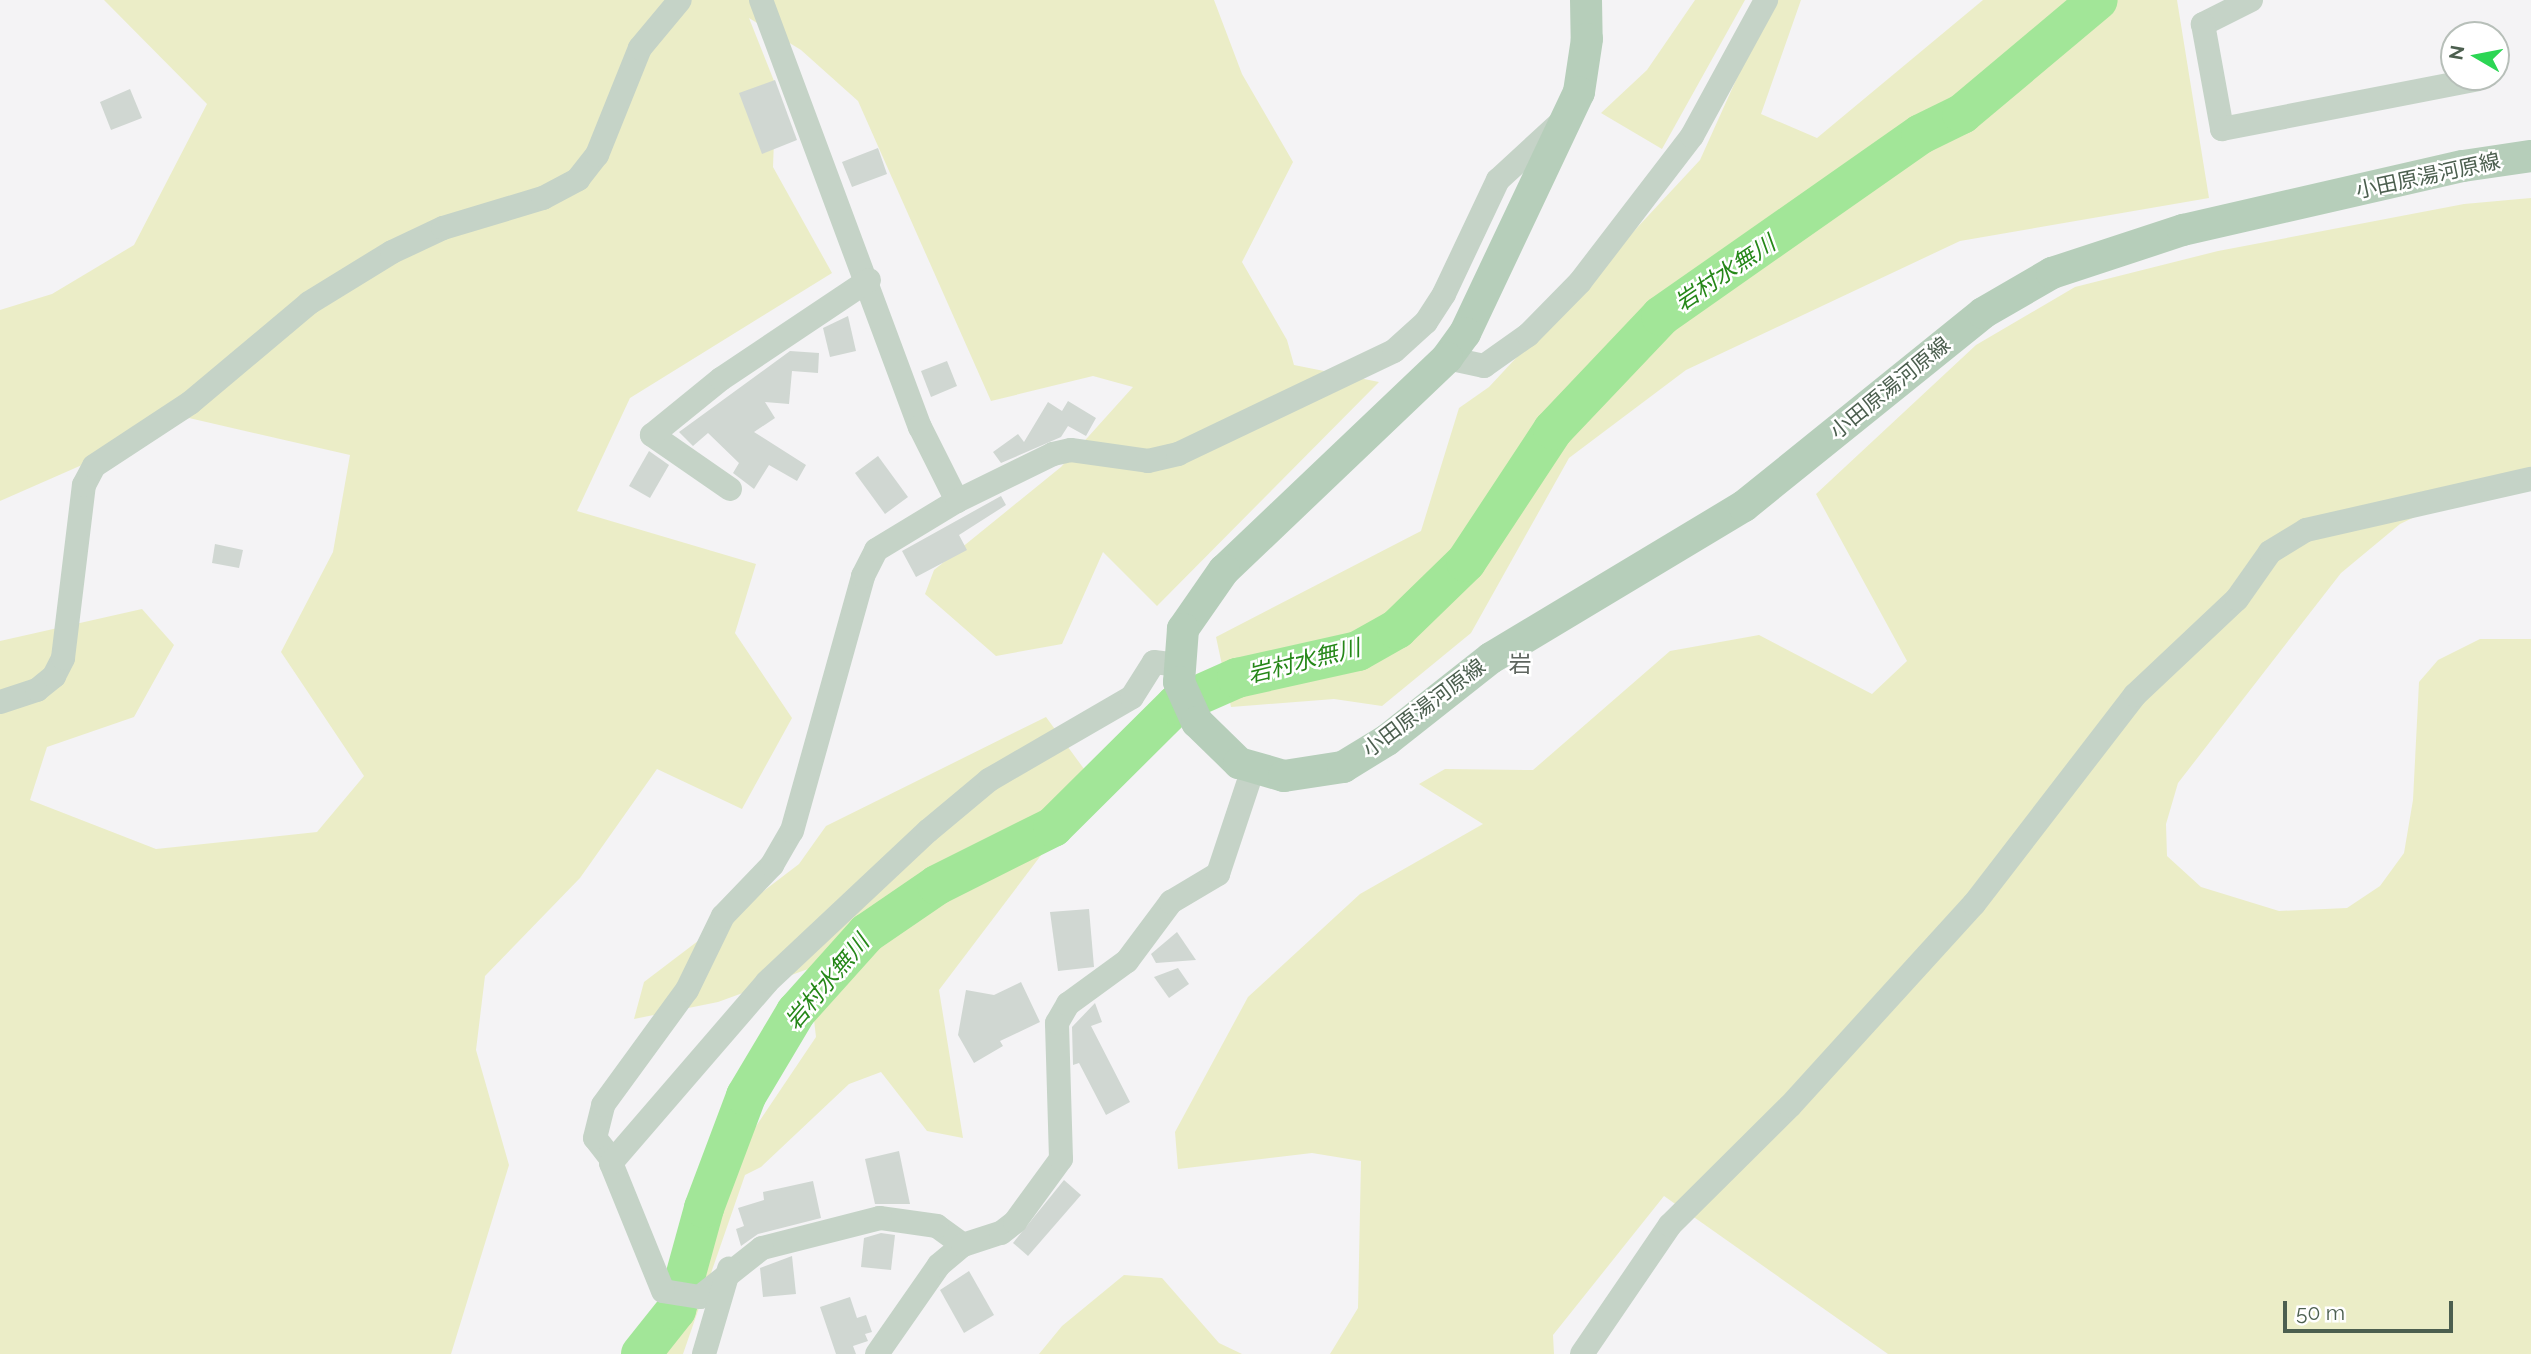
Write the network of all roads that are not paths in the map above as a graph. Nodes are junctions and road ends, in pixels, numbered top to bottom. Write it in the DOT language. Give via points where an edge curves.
graph roads {
  1 [pos="680,0"];
  2 [pos="761,0"];
  3 [pos="1586,0"];
  4 [pos="1766,0"];
  5 [pos="2251,0"];
  6 [pos="2440,87"];
  7 [pos="1571,114"];
  8 [pos="2531,156"];
  9 [pos="869,280"];
  10 [pos="1447,358"];
  11 [pos="2531,479"];
  12 [pos="730,489"];
  13 [pos="957,501"];
  14 [pos="1178,674"];
  15 [pos="0,702"];
  16 [pos="1253,769"];
  17 [pos="612,1161"];
  18 [pos="963,1245"];
  19 [pos="729,1269"];
  20 [pos="704,1354"];
  21 [pos="877,1354"];
  22 [pos="1582,1354"];
  1 -- 15 [label="street" via="640,48 597,155 578,179 543,198 443,228 391,252 309,303 190,402 94,466 84,485 62,658 54,676 37,690"];
  2 -- 9 [label="street"];
  3 -- 7 [label="main road" via="1587,39"];
  4 -- 10 [label="street" via="1692,136 1580,282 1528,335 1485,366"];
  5 -- 6 [label="street" via="2203,24 2222,129"];
  7 -- 10 [label="main road" via="1465,333"];
  7 -- 13 [label="street" via="1498,180 1444,294 1426,322 1394,351 1178,454 1148,461 1071,450"];
  8 -- 16 [label="main road, 小田原湯河原線" via="2463,166 2183,230 2052,272 1983,313 1744,506 1491,658 1387,740 1343,767 1306,776"];
  9 -- 12 [label="street" via="721,379 652,435"];
  9 -- 13 [label="street" via="920,427"];
  10 -- 14 [label="main road" via="1224,570 1184,629"];
  11 -- 22 [label="street" via="2306,530 2270,552 2237,599 2134,695 1974,904 1790,1106 1670,1225"];
  13 -- 17 [label="street" via="876,550 863,576 792,831 772,865 723,916 687,990 603,1105 595,1139"];
  14 -- 16 [label="main road, 小田原湯河原線" via="1197,722 1227,755"];
  14 -- 17 [label="street" via="1154,662 1132,697 989,780 928,831 767,982"];
  16 -- 18 [label="street" via="1218,874 1171,902 1128,961 1068,1004 1058,1023 1061,1159 1015,1222 1001,1233"];
  17 -- 19 [label="street" via="663,1291 700,1297"];
  18 -- 19 [label="street" via="937,1226 880,1218 762,1248"];
  18 -- 21 [label="street" via="914,1294"];
  19 -- 20 [label="street"];
}
